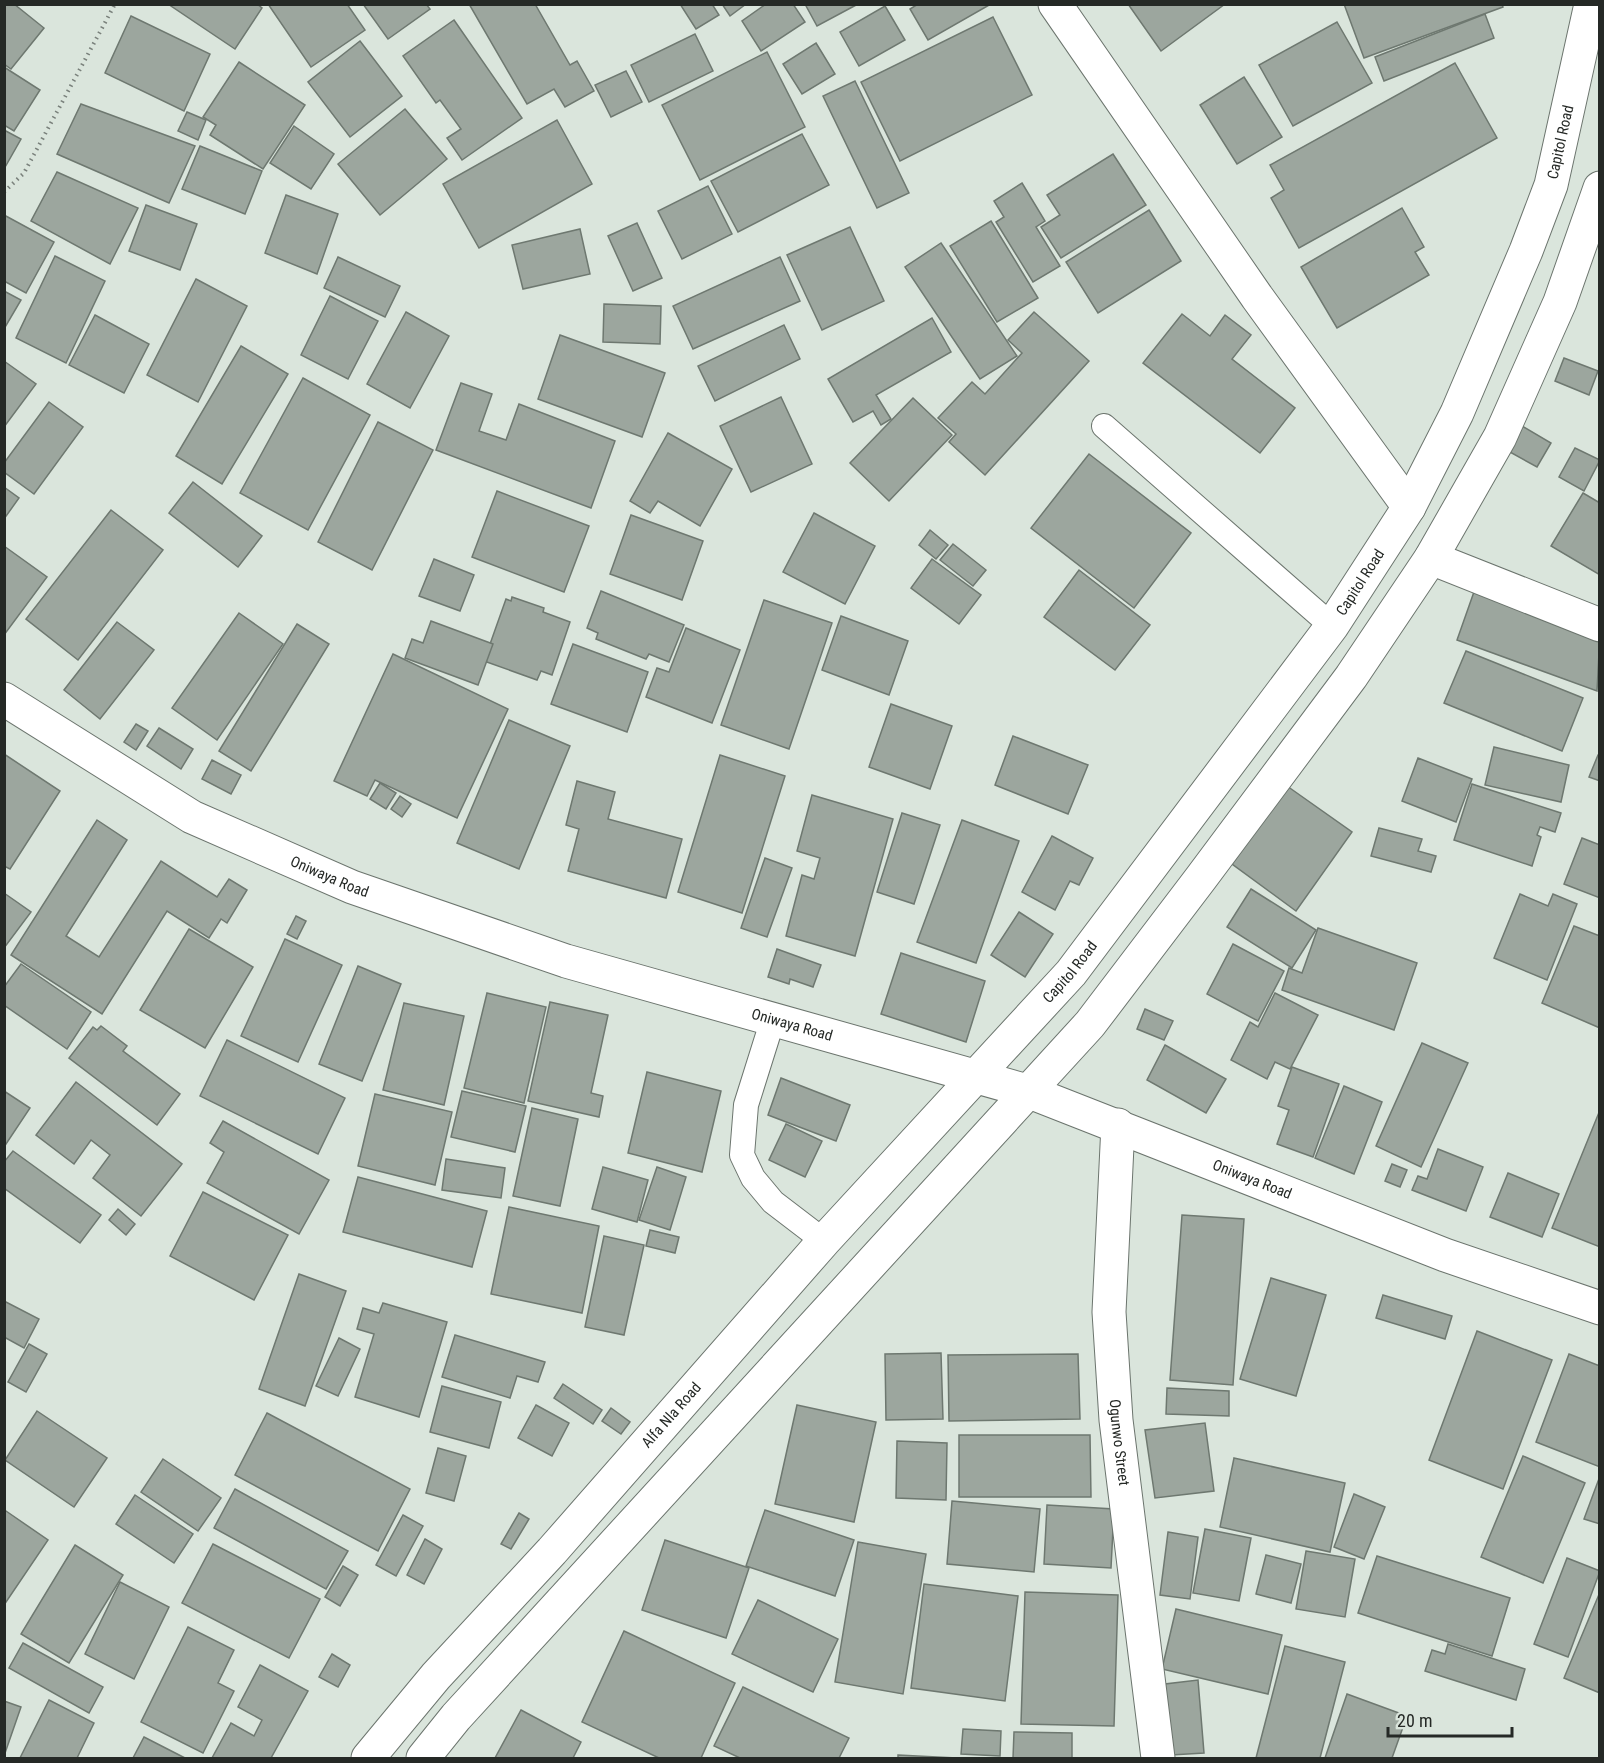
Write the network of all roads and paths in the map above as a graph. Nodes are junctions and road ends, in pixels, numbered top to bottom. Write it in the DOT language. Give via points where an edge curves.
graph roads {
  1 [pos="115,4"];
  2 [pos="1055,4"];
  3 [pos="1591,4"];
  4 [pos="1599,188"];
  5 [pos="4,192"];
  6 [pos="1104,426"];
  7 [pos="1409,507"];
  8 [pos="1431,558"];
  9 [pos="1599,625"];
  10 [pos="1332,626"];
  11 [pos="4,699"];
  12 [pos="773,1019"];
  13 [pos="977,1077"];
  14 [pos="1027,1091"];
  15 [pos="1118,1125"];
  16 [pos="824,1241"];
  17 [pos="1599,1308"];
  18 [pos="368,1758"];
  19 [pos="423,1758"];
  20 [pos="1158,1758"];
  1 -- 5 [label="path" via="24,173"];
  2 -- 7 [label="main road" via="1257,297"];
  3 -- 7 [label="main road, Capitol Road" via="1551,184 1457,413"];
  4 -- 8 [label="main road" via="1560,303 1505,427"];
  6 -- 10 [label="lane"];
  7 -- 10 [label="main road, Capitol Road"];
  8 -- 9 [label="main road"];
  8 -- 14 [label="main road" via="1351,677 1194,887 1090,1024"];
  10 -- 13 [label="main road, Capitol Road" via="1071,974"];
  11 -- 12 [label="main road, Oniwaya Road" via="192,817 352,886 566,961"];
  12 -- 13 [label="main road, Oniwaya Road"];
  12 -- 16 [label="lane" via="746,1106 742,1155 753,1178 773,1202"];
  13 -- 14 [label="main road, Oniwaya Road"];
  13 -- 16 [label="main road, Alfa Nla Road"];
  14 -- 15 [label="main road, Oniwaya Road"];
  14 -- 19 [label="main road" via="456,1717"];
  15 -- 17 [label="main road, Oniwaya Road" via="1445,1255"];
  15 -- 20 [label="main road, Ogunwo Street" via="1109,1312 1116,1420"];
  16 -- 18 [label="main road, Alfa Nla Road" via="560,1542 436,1676"];
}
